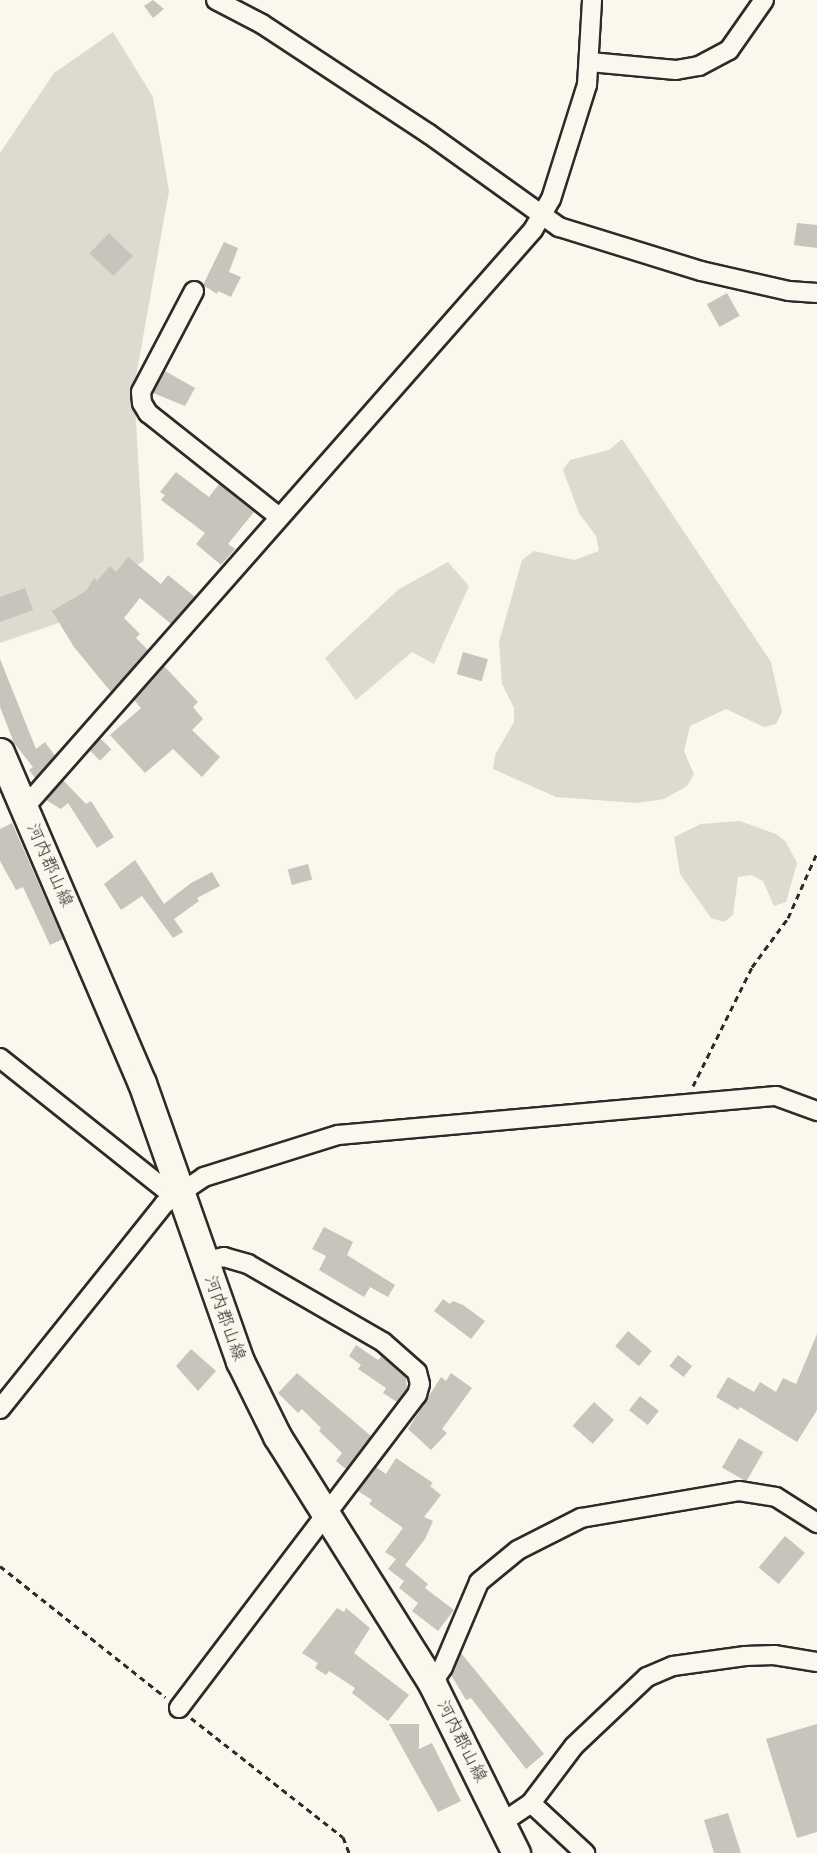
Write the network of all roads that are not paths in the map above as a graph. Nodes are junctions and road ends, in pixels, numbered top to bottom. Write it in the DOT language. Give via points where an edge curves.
graph roads {
  1 [pos="216,0"];
  2 [pos="592,0"];
  3 [pos="764,0"];
  4 [pos="590,62"];
  5 [pos="543,215"];
  6 [pos="194,291"];
  7 [pos="817,292"];
  8 [pos="279,517"];
  9 [pos="0,752"];
  10 [pos="24,808"];
  11 [pos="0,1058"];
  12 [pos="817,1111"];
  13 [pos="176,1193"];
  14 [pos="205,1261"];
  15 [pos="0,1409"];
  16 [pos="814,1513"];
  17 [pos="324,1514"];
  18 [pos="817,1662"];
  19 [pos="432,1683"];
  20 [pos="179,1708"];
  21 [pos="531,1803"];
  22 [pos="503,1822"];
  23 [pos="516,1853"];
  24 [pos="585,1853"];
  1 -- 5 [label="street" via="290,43"];
  2 -- 4 [label="street"];
  3 -- 4 [label="street" via="729,50 699,66 676,70"];
  4 -- 5 [label="street" via="570,141"];
  5 -- 7 [label="street" via="581,236 701,271 789,291"];
  5 -- 8 [label="street"];
  6 -- 8 [label="street" via="141,392 142,403 148,413"];
  8 -- 10 [label="street"];
  9 -- 10 [label="main road, 河内郡山線"];
  10 -- 13 [label="main road, 河内郡山線" via="138,1073"];
  11 -- 13 [label="street"];
  12 -- 13 [label="street" via="776,1096 338,1135 204,1176"];
  13 -- 14 [label="main road, 河内郡山線"];
  13 -- 15 [label="street"];
  14 -- 17 [label="main road, 河内郡山線" via="240,1361 277,1436"];
  14 -- 17 [label="street" via="224,1257 248,1264 376,1337 417,1372 417,1395"];
  16 -- 19 [label="street" via="776,1497 739,1491 581,1518 518,1550 479,1582 443,1667"];
  17 -- 19 [label="main road, 河内郡山線"];
  17 -- 20 [label="street"];
  18 -- 21 [label="street" via="774,1654 745,1656 673,1666 647,1677 574,1746"];
  19 -- 22 [label="main road, 河内郡山線"];
  21 -- 22 [label="street"];
  21 -- 24 [label="street"];
  22 -- 23 [label="main road, 河内郡山線"];
}
